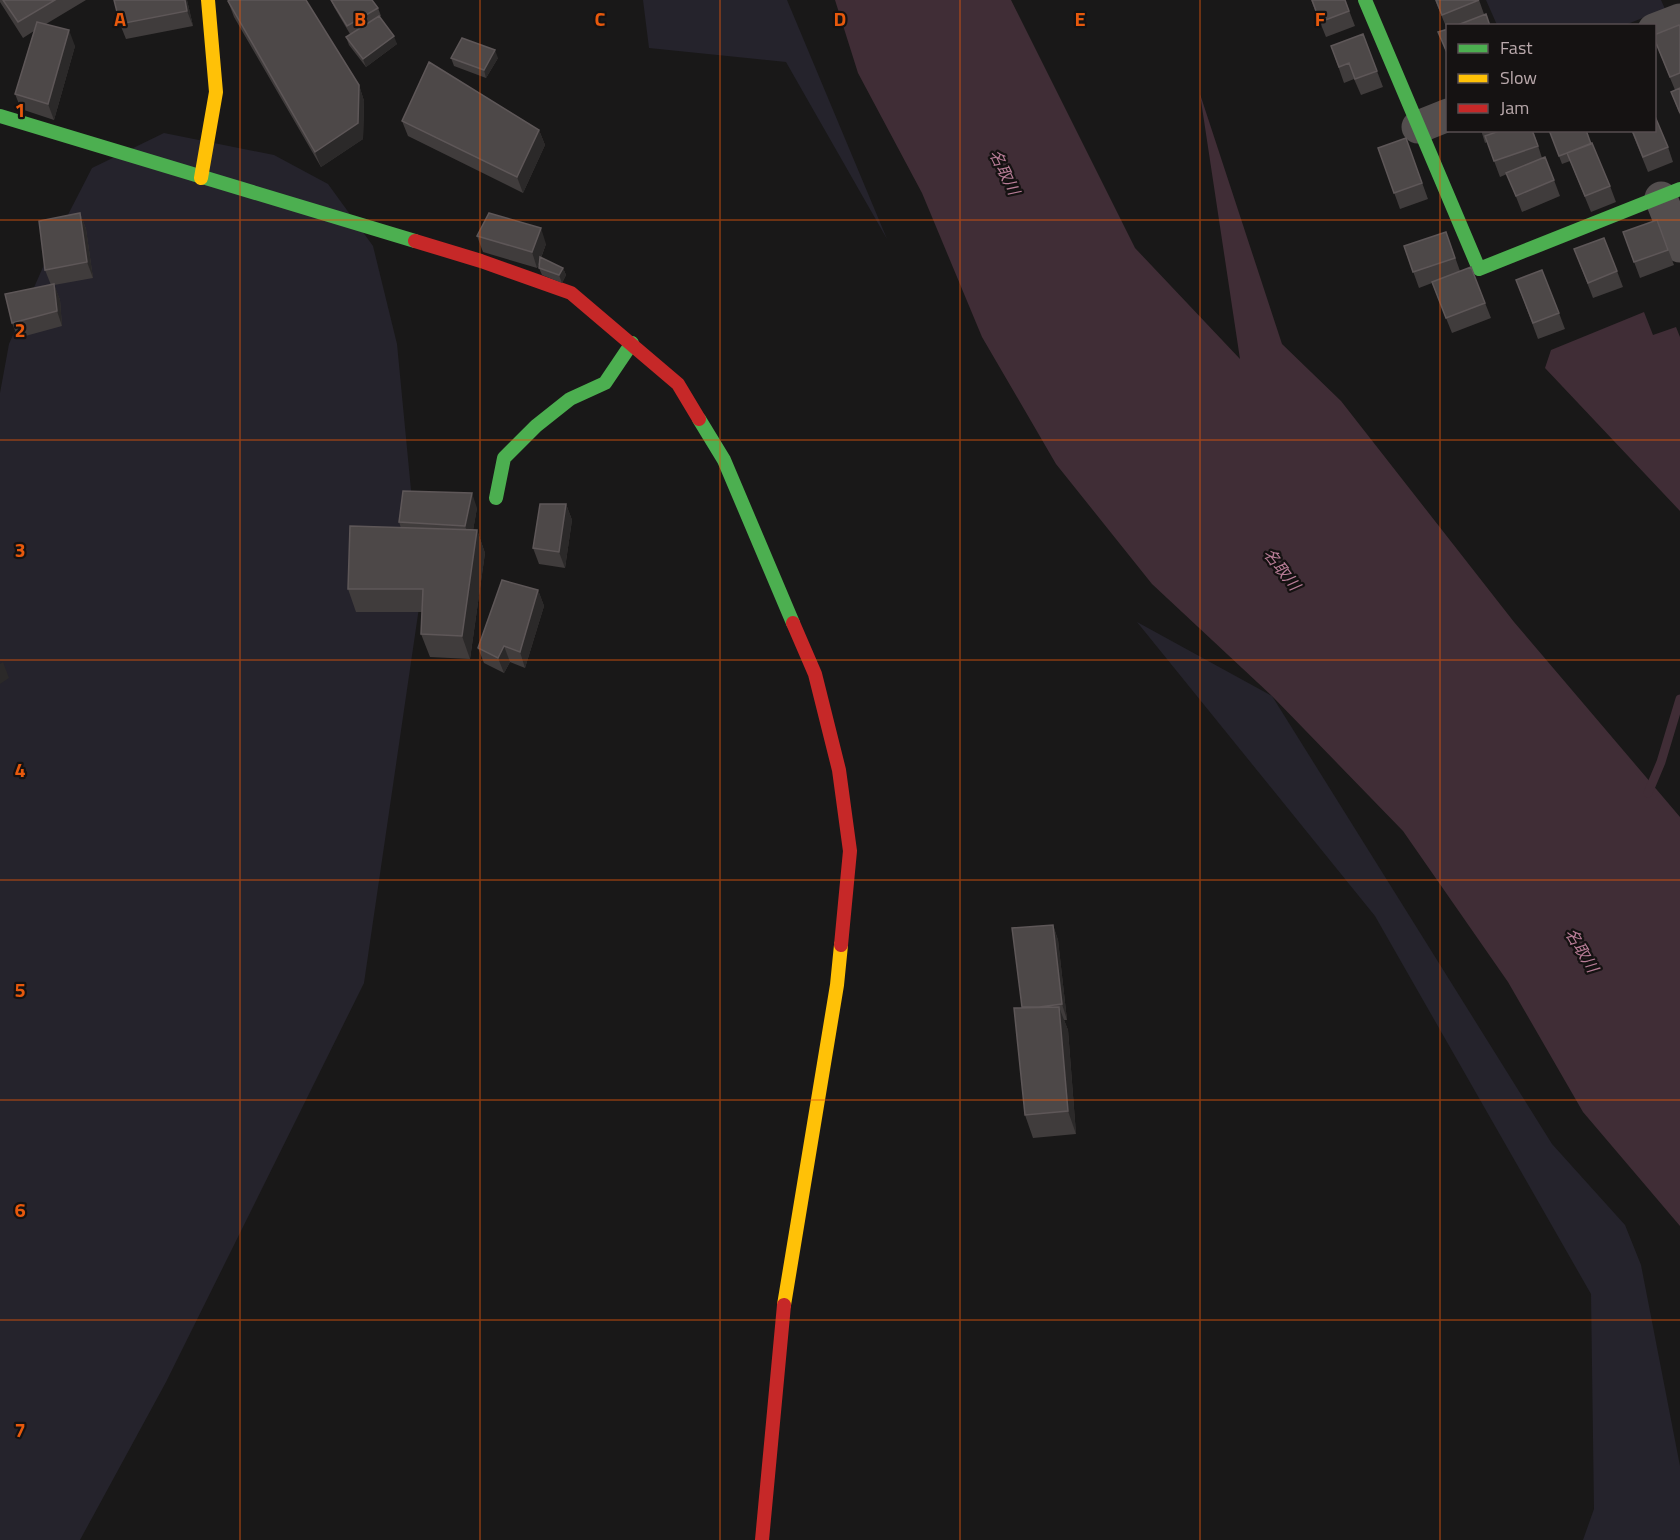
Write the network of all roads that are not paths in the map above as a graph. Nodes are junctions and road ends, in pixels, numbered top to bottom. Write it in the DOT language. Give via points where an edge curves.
graph roads {
  1 [pos="208,0"];
  2 [pos="1365,0"];
  3 [pos="1680,20"];
  4 [pos="1656,29"];
  5 [pos="0,116"];
  6 [pos="1446,116"];
  7 [pos="1418,127"];
  8 [pos="201,178"];
  9 [pos="1670,194"];
  10 [pos="1680,246"];
  11 [pos="632,343"];
  12 [pos="496,498"];
  13 [pos="762,1540"];
  1 -- 8 [label="street" via="216,92"];
  2 -- 7 [label="street"];
  3 -- 4 [label="street"];
  5 -- 8 [label="street"];
  6 -- 7 [label="street"];
  7 -- 9 [label="street" via="1479,269"];
  8 -- 11 [label="street" via="481,261 571,293"];
  9 -- 10 [label="street"];
  11 -- 12 [label="street" via="605,383 570,399 504,458"];
  11 -- 13 [label="street" via="678,384 729,471 815,674 839,770 850,851 837,985 784,1307"];
}
